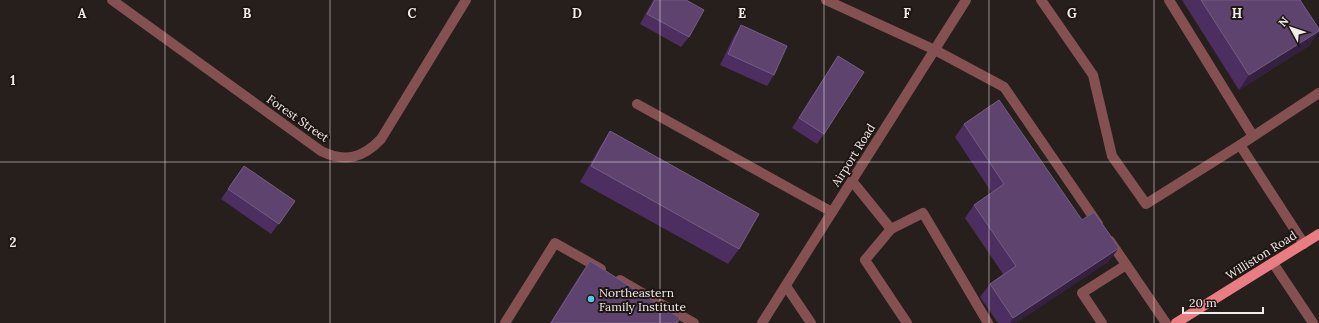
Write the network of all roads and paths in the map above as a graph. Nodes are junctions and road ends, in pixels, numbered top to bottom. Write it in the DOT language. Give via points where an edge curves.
graph roads {
  1 [pos="112,0"];
  2 [pos="466,0"];
  3 [pos="826,0"];
  4 [pos="966,0"];
  5 [pos="1041,0"];
  6 [pos="1169,0"];
  7 [pos="935,50"];
  8 [pos="1319,92"];
  9 [pos="637,104"];
  10 [pos="1253,136"];
  11 [pos="1240,144"];
  12 [pos="852,181"];
  13 [pos="832,212"];
  14 [pos="892,229"];
  15 [pos="1319,234"];
  16 [pos="1304,244"];
  17 [pos="1273,263"];
  18 [pos="1126,265"];
  19 [pos="786,286"];
  20 [pos="504,323"];
  21 [pos="694,323"];
  22 [pos="762,323"];
  23 [pos="811,323"];
  24 [pos="907,323"];
  25 [pos="988,323"];
  26 [pos="1102,323"];
  27 [pos="1166,323"];
  28 [pos="1176,323"];
  29 [pos="1313,323"];
  1 -- 2 [label="street, Forest Street" via="321,151 348,158 366,152 381,139"];
  3 -- 7 [label="street"];
  4 -- 7 [label="street, Airport Road"];
  5 -- 11 [label="street" via="1093,75 1112,156 1146,204"];
  6 -- 10 [label="street"];
  7 -- 12 [label="street, Airport Road"];
  7 -- 18 [label="street" via="1004,87"];
  8 -- 10 [label="street"];
  9 -- 13 [label="street"];
  10 -- 11 [label="street"];
  11 -- 16 [label="street"];
  12 -- 13 [label="street, Airport Road"];
  12 -- 14 [label="street"];
  13 -- 19 [label="street, Airport Road"];
  14 -- 24 [label="street" via="865,260"];
  14 -- 25 [label="street" via="923,213"];
  15 -- 16 [label="main road, Williston Road"];
  16 -- 17 [label="main road, Williston Road"];
  17 -- 28 [label="main road, Williston Road"];
  17 -- 29 [label="street"];
  18 -- 26 [label="street" via="1082,293"];
  18 -- 27 [label="street"];
  19 -- 22 [label="street, Airport Road"];
  19 -- 23 [label="street"];
  20 -- 21 [label="street" via="555,243"];
}
